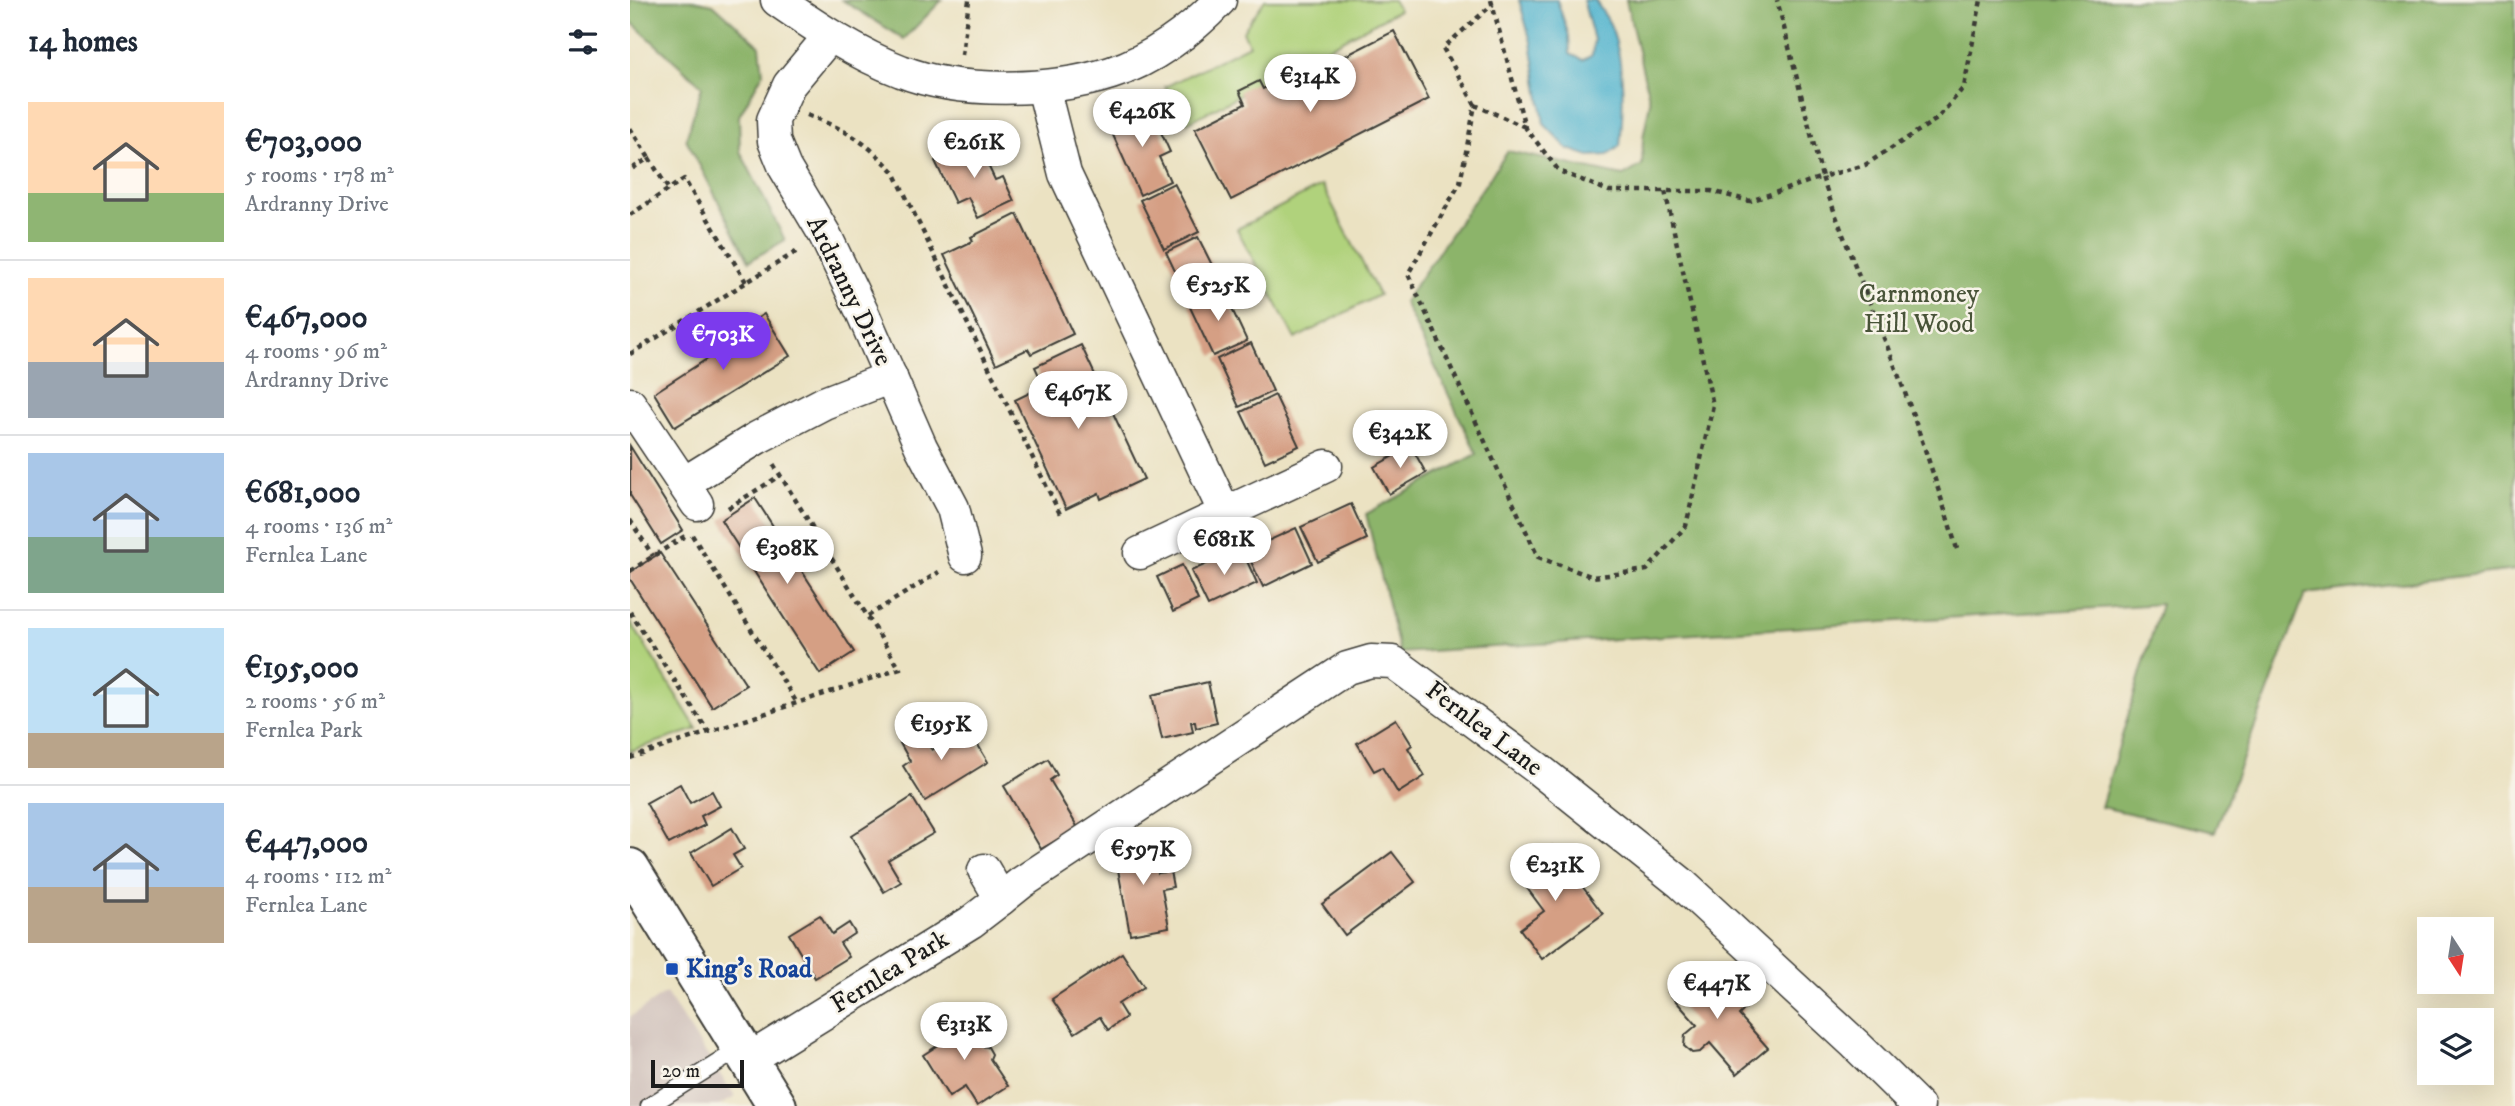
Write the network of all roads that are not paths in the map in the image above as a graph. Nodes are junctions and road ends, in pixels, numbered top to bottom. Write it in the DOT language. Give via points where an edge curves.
graph roads {
  1 [pos="777,0"];
  2 [pos="1206,5"];
  3 [pos="829,37"];
  4 [pos="1043,87"];
  5 [pos="891,377"];
  6 [pos="630,404"];
  7 [pos="1326,466"];
  8 [pos="1225,513"];
  9 [pos="1140,553"];
  10 [pos="965,556"];
  11 [pos="630,868"];
  12 [pos="984,870"];
  13 [pos="1001,899"];
  14 [pos="744,1054"];
  15 [pos="649,1106"];
  16 [pos="777,1106"];
  17 [pos="1918,1106"];
  1 -- 3 [label="street"];
  2 -- 4 [label="street" via="1167,46 1111,74"];
  3 -- 4 [label="street" via="902,72 957,85"];
  3 -- 5 [label="street, Ardranny Drive" via="789,85 773,120 774,141 825,235"];
  4 -- 8 [label="street" via="1065,174"];
  5 -- 6 [label="street" via="824,402 758,439 691,494"];
  5 -- 10 [label="street, Ardranny Drive" via="953,508"];
  7 -- 8 [label="street"];
  8 -- 9 [label="street"];
  11 -- 14 [label="main road"];
  12 -- 13 [label="street"];
  13 -- 14 [label="street, Fernlea Park" via="971,922"];
  13 -- 17 [label="street, Fernlea Lane" via="1347,668 1371,661 1392,662 1537,768 1681,883"];
  14 -- 15 [label="lane"];
  14 -- 16 [label="main road"];
}
